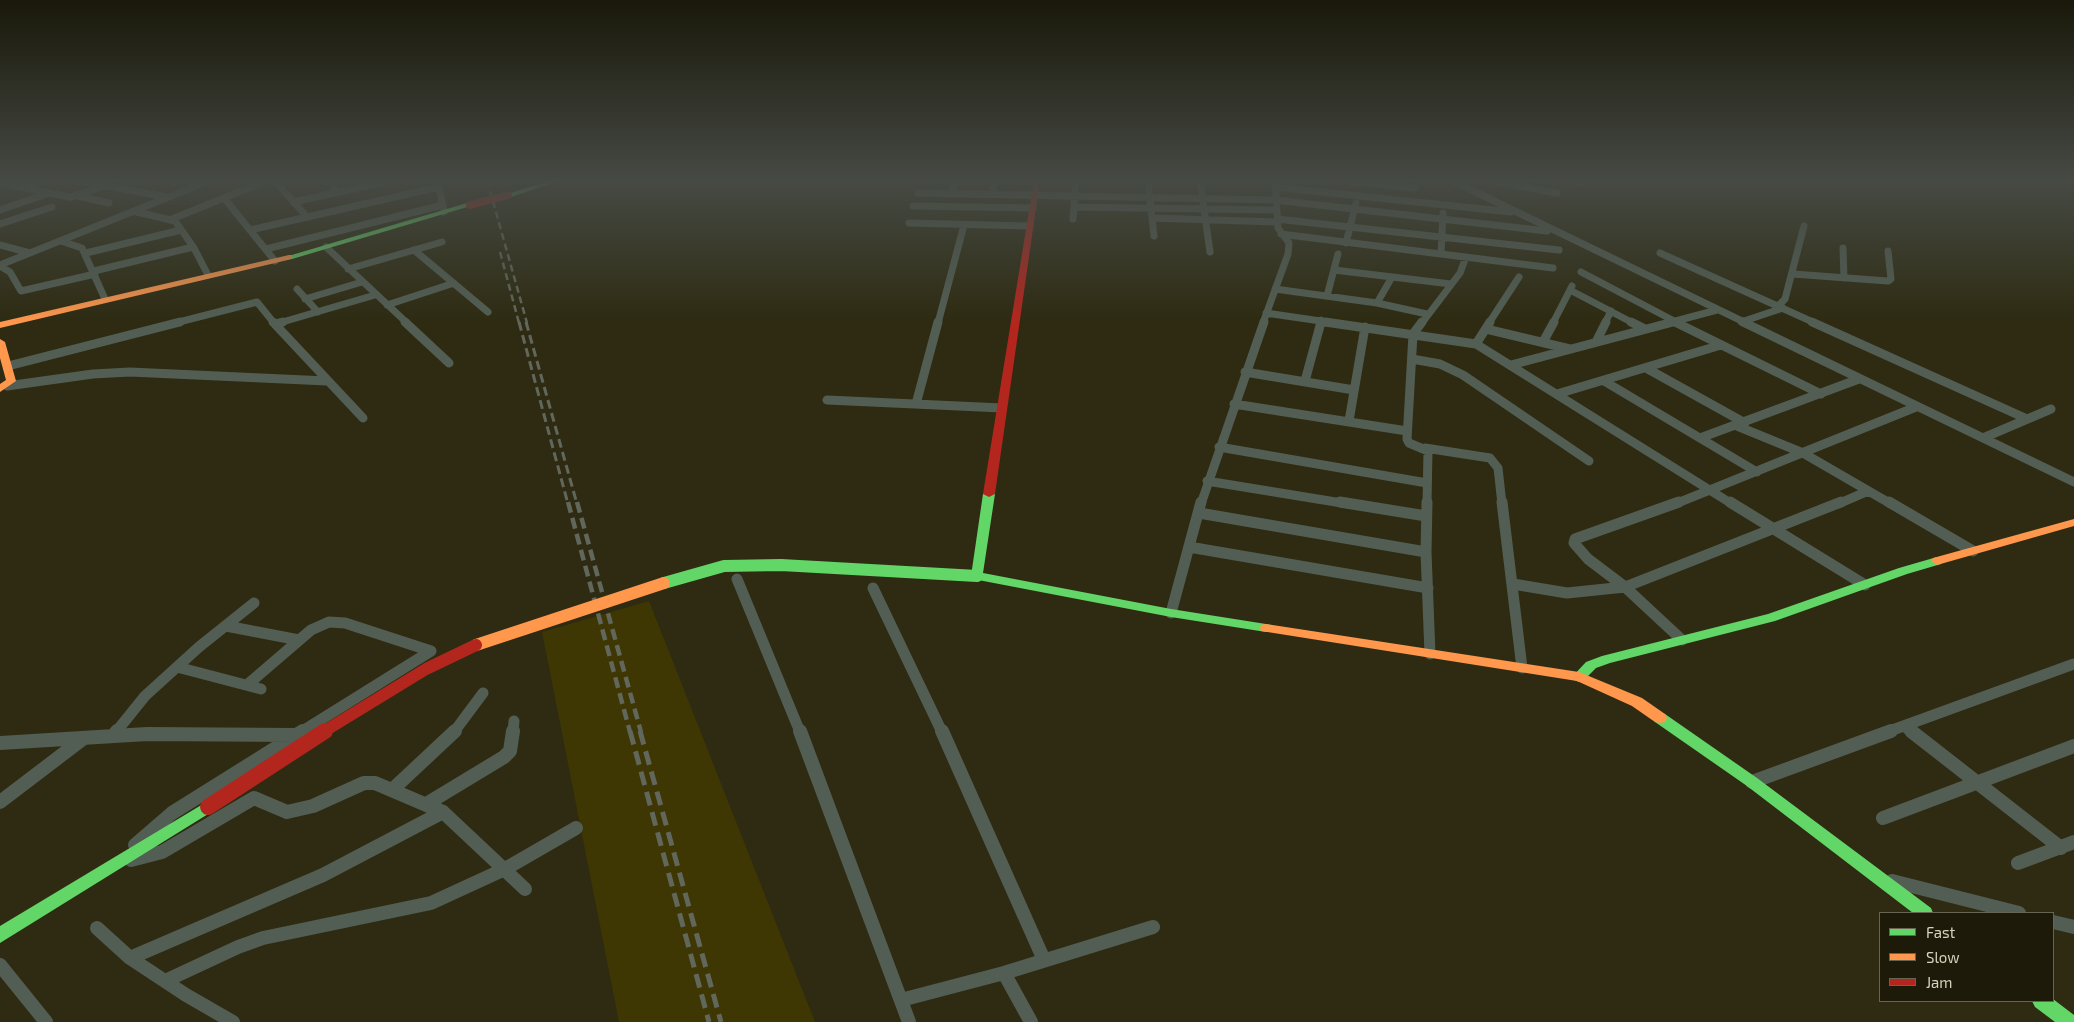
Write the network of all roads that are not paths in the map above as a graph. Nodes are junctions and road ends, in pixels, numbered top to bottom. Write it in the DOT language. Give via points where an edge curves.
graph roads {
  1 [pos="5,228"];
  2 [pos="92,228"];
  3 [pos="260,228"];
  4 [pos="361,228"];
  5 [pos="386,228"];
  6 [pos="963,228"];
  7 [pos="1030,228"];
  8 [pos="1153,228"];
  9 [pos="1207,228"];
  10 [pos="1279,228"];
  11 [pos="1350,228"];
  12 [pos="1365,228"];
  13 [pos="1442,228"];
  14 [pos="1526,228"];
  15 [pos="1548,228"];
  16 [pos="1804,228"];
  17 [pos="10,230"];
  18 [pos="181,230"];
  19 [pos="250,230"];
  20 [pos="1554,231"];
  21 [pos="1281,234"];
  22 [pos="1154,236"];
  23 [pos="1441,236"];
  24 [pos="60,241"];
  25 [pos="442,242"];
  26 [pos="1346,243"];
  27 [pos="0,245"];
  28 [pos="193,247"];
  29 [pos="326,247"];
  30 [pos="1843,248"];
  31 [pos="266,249"];
  32 [pos="414,250"];
  33 [pos="1559,250"];
  34 [pos="1888,251"];
  35 [pos="1210,252"];
  36 [pos="30,253"];
  37 [pos="86,253"];
  38 [pos="1660,253"];
  39 [pos="1338,254"];
  40 [pos="1441,254"];
  41 [pos="1466,257"];
  42 [pos="275,261"];
  43 [pos="0,266"];
  44 [pos="1553,268"];
  45 [pos="348,269"];
  46 [pos="1334,270"];
  47 [pos="228,272"];
  48 [pos="1581,272"];
  49 [pos="95,273"];
  50 [pos="1793,274"];
  51 [pos="208,275"];
  52 [pos="1392,277"];
  53 [pos="1519,277"];
  54 [pos="1844,278"];
  55 [pos="362,282"];
  56 [pos="454,283"];
  57 [pos="1451,284"];
  58 [pos="297,289"];
  59 [pos="1275,289"];
  60 [pos="375,295"];
  61 [pos="1327,296"];
  62 [pos="105,299"];
  63 [pos="306,299"];
  64 [pos="1377,303"];
  65 [pos="387,305"];
  66 [pos="1781,307"];
  67 [pos="1717,310"];
  68 [pos="318,312"];
  69 [pos="488,312"];
  70 [pos="1266,312"];
  71 [pos="1611,312"];
  72 [pos="1427,314"];
  73 [pos="1321,320"];
  74 [pos="1674,321"];
  75 [pos="1741,322"];
  76 [pos="275,324"];
  77 [pos="0,325"];
  78 [pos="1365,327"];
  79 [pos="1486,329"];
  80 [pos="1645,329"];
  81 [pos="0,330"];
  82 [pos="1413,334"];
  83 [pos="0,342"];
  84 [pos="1543,342"];
  85 [pos="1596,342"];
  86 [pos="1476,344"];
  87 [pos="1721,345"];
  88 [pos="1570,349"];
  89 [pos="1412,359"];
  90 [pos="449,363"];
  91 [pos="1511,365"];
  92 [pos="8,366"];
  93 [pos="1646,368"];
  94 [pos="1245,372"];
  95 [pos="1859,379"];
  96 [pos="327,381"];
  97 [pos="1305,381"];
  98 [pos="1604,381"];
  99 [pos="4,387"];
  100 [pos="1354,390"];
  101 [pos="1557,394"];
  102 [pos="1821,394"];
  103 [pos="827,400"];
  104 [pos="916,404"];
  105 [pos="1234,404"];
  106 [pos="1916,407"];
  107 [pos="1002,408"];
  108 [pos="2051,409"];
  109 [pos="363,418"];
  110 [pos="2025,418"];
  111 [pos="1349,421"];
  112 [pos="1741,425"];
  113 [pos="1407,431"];
  114 [pos="1700,438"];
  115 [pos="1983,438"];
  116 [pos="1219,447"];
  117 [pos="1425,448"];
  118 [pos="1803,453"];
  119 [pos="1589,461"];
  120 [pos="2074,471"];
  121 [pos="1757,472"];
  122 [pos="2063,477"];
  123 [pos="1207,480"];
  124 [pos="2074,482"];
  125 [pos="1427,483"];
  126 [pos="1868,491"];
  127 [pos="1711,492"];
  128 [pos="1199,514"];
  129 [pos="1426,516"];
  130 [pos="2074,522"];
  131 [pos="1775,530"];
  132 [pos="1189,547"];
  133 [pos="1973,551"];
  134 [pos="1426,552"];
  135 [pos="977,576"];
  136 [pos="737,579"];
  137 [pos="1513,584"];
  138 [pos="1865,585"];
  139 [pos="1625,587"];
  140 [pos="873,588"];
  141 [pos="1428,588"];
  142 [pos="254,603"];
  143 [pos="1171,614"];
  144 [pos="226,626"];
  145 [pos="298,640"];
  146 [pos="1682,640"];
  147 [pos="1430,654"];
  148 [pos="2074,664"];
  149 [pos="177,667"];
  150 [pos="1522,668"];
  151 [pos="1579,677"];
  152 [pos="247,685"];
  153 [pos="261,689"];
  154 [pos="483,693"];
  155 [pos="514,721"];
  156 [pos="1904,726"];
  157 [pos="298,735"];
  158 [pos="113,736"];
  159 [pos="84,738"];
  160 [pos="0,742"];
  161 [pos="2074,746"];
  162 [pos="1752,782"];
  163 [pos="1978,783"];
  164 [pos="393,789"];
  165 [pos="0,802"];
  166 [pos="428,804"];
  167 [pos="443,812"];
  168 [pos="1883,818"];
  169 [pos="576,828"];
  170 [pos="2068,845"];
  171 [pos="2018,863"];
  172 [pos="111,865"];
  173 [pos="505,869"];
  174 [pos="1879,878"];
  175 [pos="525,889"];
  176 [pos="1925,912"];
  177 [pos="2015,912"];
  178 [pos="2054,922"];
  179 [pos="1153,927"];
  180 [pos="2074,927"];
  181 [pos="97,928"];
  182 [pos="0,935"];
  183 [pos="130,958"];
  184 [pos="1044,960"];
  185 [pos="0,965"];
  186 [pos="1004,973"];
  187 [pos="165,981"];
  188 [pos="901,1000"];
  189 [pos="2042,1002"];
  190 [pos="46,1022"];
  191 [pos="233,1022"];
  192 [pos="909,1022"];
  193 [pos="1031,1022"];
  194 [pos="2069,1022"];
  1 -- 17 [label="street"];
  2 -- 24 [label="street"];
  3 -- 19 [label="street"];
  4 -- 31 [label="street"];
  5 -- 29 [label="street"];
  6 -- 104 [label="street"];
  7 -- 107 [label="street"];
  8 -- 22 [label="street"];
  9 -- 35 [label="street"];
  10 -- 21 [label="street"];
  11 -- 26 [label="street"];
  12 -- 23 [label="street"];
  13 -- 23 [label="street"];
  14 -- 20 [label="street"];
  15 -- 20 [label="street"];
  16 -- 50 [label="street"];
  18 -- 28 [label="street"];
  18 -- 37 [label="street"];
  19 -- 31 [label="street"];
  20 -- 67 [label="street"];
  21 -- 26 [label="street"];
  21 -- 59 [label="street" via="1290,247"];
  23 -- 33 [label="street"];
  23 -- 40 [label="street"];
  24 -- 36 [label="street"];
  24 -- 37 [label="street" via="77,245"];
  25 -- 32 [label="street"];
  26 -- 40 [label="street"];
  27 -- 36 [label="street"];
  28 -- 49 [label="street"];
  28 -- 51 [label="street"];
  29 -- 42 [label="street"];
  29 -- 45 [label="street"];
  30 -- 54 [label="street"];
  31 -- 42 [label="street"];
  32 -- 45 [label="street"];
  32 -- 56 [label="street"];
  34 -- 54 [label="street" via="1891,279 1888,281"];
  36 -- 43 [label="street"];
  37 -- 49 [label="street"];
  38 -- 66 [label="street"];
  39 -- 46 [label="street"];
  40 -- 41 [label="street"];
  41 -- 44 [label="street"];
  41 -- 57 [label="street" via="1460,273"];
  42 -- 47 [label="street"];
  43 -- 49 [label="street" via="10,272 21,291"];
  45 -- 55 [label="street"];
  46 -- 52 [label="street"];
  46 -- 61 [label="street"];
  47 -- 51 [label="street"];
  47 -- 81 [label="street"];
  48 -- 74 [label="street"];
  49 -- 62 [label="street"];
  50 -- 54 [label="street"];
  50 -- 66 [label="street"];
  51 -- 62 [label="street"];
  52 -- 57 [label="street"];
  52 -- 64 [label="street"];
  53 -- 79 [label="street"];
  55 -- 60 [label="street"];
  55 -- 63 [label="street"];
  56 -- 65 [label="street"];
  56 -- 69 [label="street"];
  57 -- 72 [label="street"];
  58 -- 63 [label="street"];
  59 -- 61 [label="street"];
  59 -- 70 [label="street"];
  60 -- 65 [label="street"];
  60 -- 68 [label="street"];
  61 -- 64 [label="street"];
  62 -- 77 [label="street"];
  63 -- 68 [label="street"];
  64 -- 72 [label="street"];
  65 -- 90 [label="street"];
  66 -- 75 [label="street"];
  66 -- 110 [label="street"];
  67 -- 74 [label="street"];
  67 -- 75 [label="street"];
  68 -- 76 [label="street"];
  70 -- 73 [label="street"];
  70 -- 94 [label="street"];
  71 -- 80 [label="street"];
  71 -- 84 [label="street" via="1571,288"];
  71 -- 85 [label="street"];
  72 -- 82 [label="street"];
  73 -- 78 [label="street"];
  73 -- 97 [label="street"];
  74 -- 80 [label="street"];
  74 -- 87 [label="street"];
  75 -- 95 [label="street"];
  76 -- 92 [label="street" via="259,303 253,302"];
  76 -- 96 [label="street"];
  78 -- 82 [label="street"];
  78 -- 100 [label="street"];
  79 -- 84 [label="street"];
  79 -- 86 [label="street"];
  80 -- 85 [label="street"];
  82 -- 86 [label="street"];
  82 -- 89 [label="street"];
  83 -- 92 [label="street"];
  84 -- 88 [label="street"];
  85 -- 88 [label="street"];
  86 -- 91 [label="street"];
  87 -- 93 [label="street"];
  87 -- 102 [label="street"];
  88 -- 91 [label="street"];
  89 -- 113 [label="street"];
  89 -- 119 [label="street" via="1440,364 1455,371"];
  91 -- 101 [label="street"];
  92 -- 99 [label="street" via="11,381"];
  93 -- 98 [label="street"];
  93 -- 112 [label="street"];
  94 -- 97 [label="street"];
  94 -- 105 [label="street"];
  95 -- 102 [label="street"];
  95 -- 106 [label="street"];
  96 -- 99 [label="street" via="130,372"];
  96 -- 109 [label="street"];
  97 -- 100 [label="street"];
  98 -- 101 [label="street"];
  98 -- 114 [label="street"];
  100 -- 111 [label="street"];
  101 -- 127 [label="street"];
  102 -- 112 [label="street"];
  103 -- 104 [label="street"];
  104 -- 107 [label="street"];
  105 -- 111 [label="street"];
  105 -- 116 [label="street"];
  106 -- 115 [label="street"];
  106 -- 118 [label="street"];
  107 -- 135 [label="street"];
  108 -- 110 [label="street"];
  110 -- 115 [label="street"];
  111 -- 113 [label="street"];
  112 -- 114 [label="street"];
  112 -- 118 [label="street"];
  113 -- 117 [label="street" via="1409,443"];
  114 -- 121 [label="street"];
  115 -- 122 [label="street"];
  116 -- 123 [label="street"];
  116 -- 125 [label="street"];
  117 -- 125 [label="street" via="1428,451"];
  117 -- 137 [label="street" via="1482,456 1496,462"];
  118 -- 121 [label="street"];
  118 -- 126 [label="street"];
  120 -- 122 [label="street"];
  121 -- 127 [label="street"];
  122 -- 124 [label="street"];
  123 -- 128 [label="street"];
  123 -- 129 [label="street"];
  125 -- 129 [label="street"];
  126 -- 131 [label="street"];
  126 -- 133 [label="street"];
  127 -- 131 [label="street"];
  127 -- 139 [label="street" via="1576,539 1577,548"];
  128 -- 132 [label="street"];
  128 -- 134 [label="street"];
  129 -- 134 [label="street"];
  130 -- 133 [label="street"];
  131 -- 138 [label="street"];
  131 -- 139 [label="street"];
  132 -- 141 [label="street"];
  132 -- 143 [label="street"];
  133 -- 138 [label="street"];
  134 -- 141 [label="street"];
  135 -- 143 [label="street"];
  135 -- 172 [label="street, bridge" via="781,565 724,566 486,640 426,669"];
  136 -- 188 [label="street" via="811,758"];
  137 -- 139 [label="street" via="1567,593"];
  137 -- 150 [label="street"];
  138 -- 146 [label="street" via="1771,618"];
  139 -- 146 [label="street"];
  140 -- 184 [label="street" via="943,734"];
  141 -- 147 [label="street"];
  142 -- 144 [label="street"];
  143 -- 147 [label="street"];
  144 -- 145 [label="street"];
  144 -- 149 [label="street"];
  145 -- 152 [label="street"];
  145 -- 157 [label="street" via="321,624 336,622 431,651"];
  146 -- 151 [label="street" via="1607,659 1591,665"];
  147 -- 150 [label="street"];
  148 -- 156 [label="street"];
  149 -- 152 [label="street"];
  149 -- 158 [label="street" via="145,696"];
  150 -- 151 [label="street"];
  151 -- 162 [label="street" via="1637,702"];
  152 -- 153 [label="street"];
  154 -- 164 [label="street" via="460,727"];
  155 -- 166 [label="street" via="510,751 504,757"];
  156 -- 162 [label="street"];
  156 -- 163 [label="street"];
  157 -- 158 [label="street"];
  157 -- 172 [label="street" via="172,813"];
  158 -- 159 [label="street"];
  159 -- 160 [label="street"];
  159 -- 165 [label="street"];
  161 -- 163 [label="street"];
  162 -- 174 [label="street"];
  163 -- 168 [label="street"];
  163 -- 170 [label="street"];
  164 -- 166 [label="street"];
  164 -- 172 [label="street" via="364,783 313,806 287,812 254,798 162,852"];
  166 -- 167 [label="street"];
  167 -- 173 [label="street"];
  167 -- 183 [label="street" via="323,875"];
  169 -- 173 [label="street"];
  170 -- 171 [label="street"];
  172 -- 182 [label="street"];
  173 -- 175 [label="street"];
  173 -- 187 [label="street" via="432,903 263,938"];
  174 -- 176 [label="street"];
  174 -- 177 [label="street"];
  178 -- 180 [label="street"];
  179 -- 184 [label="street"];
  181 -- 183 [label="street"];
  183 -- 187 [label="street"];
  184 -- 186 [label="street"];
  185 -- 190 [label="street"];
  186 -- 188 [label="street"];
  186 -- 193 [label="street"];
  187 -- 191 [label="street"];
  188 -- 192 [label="street"];
  189 -- 194 [label="street"];
}
